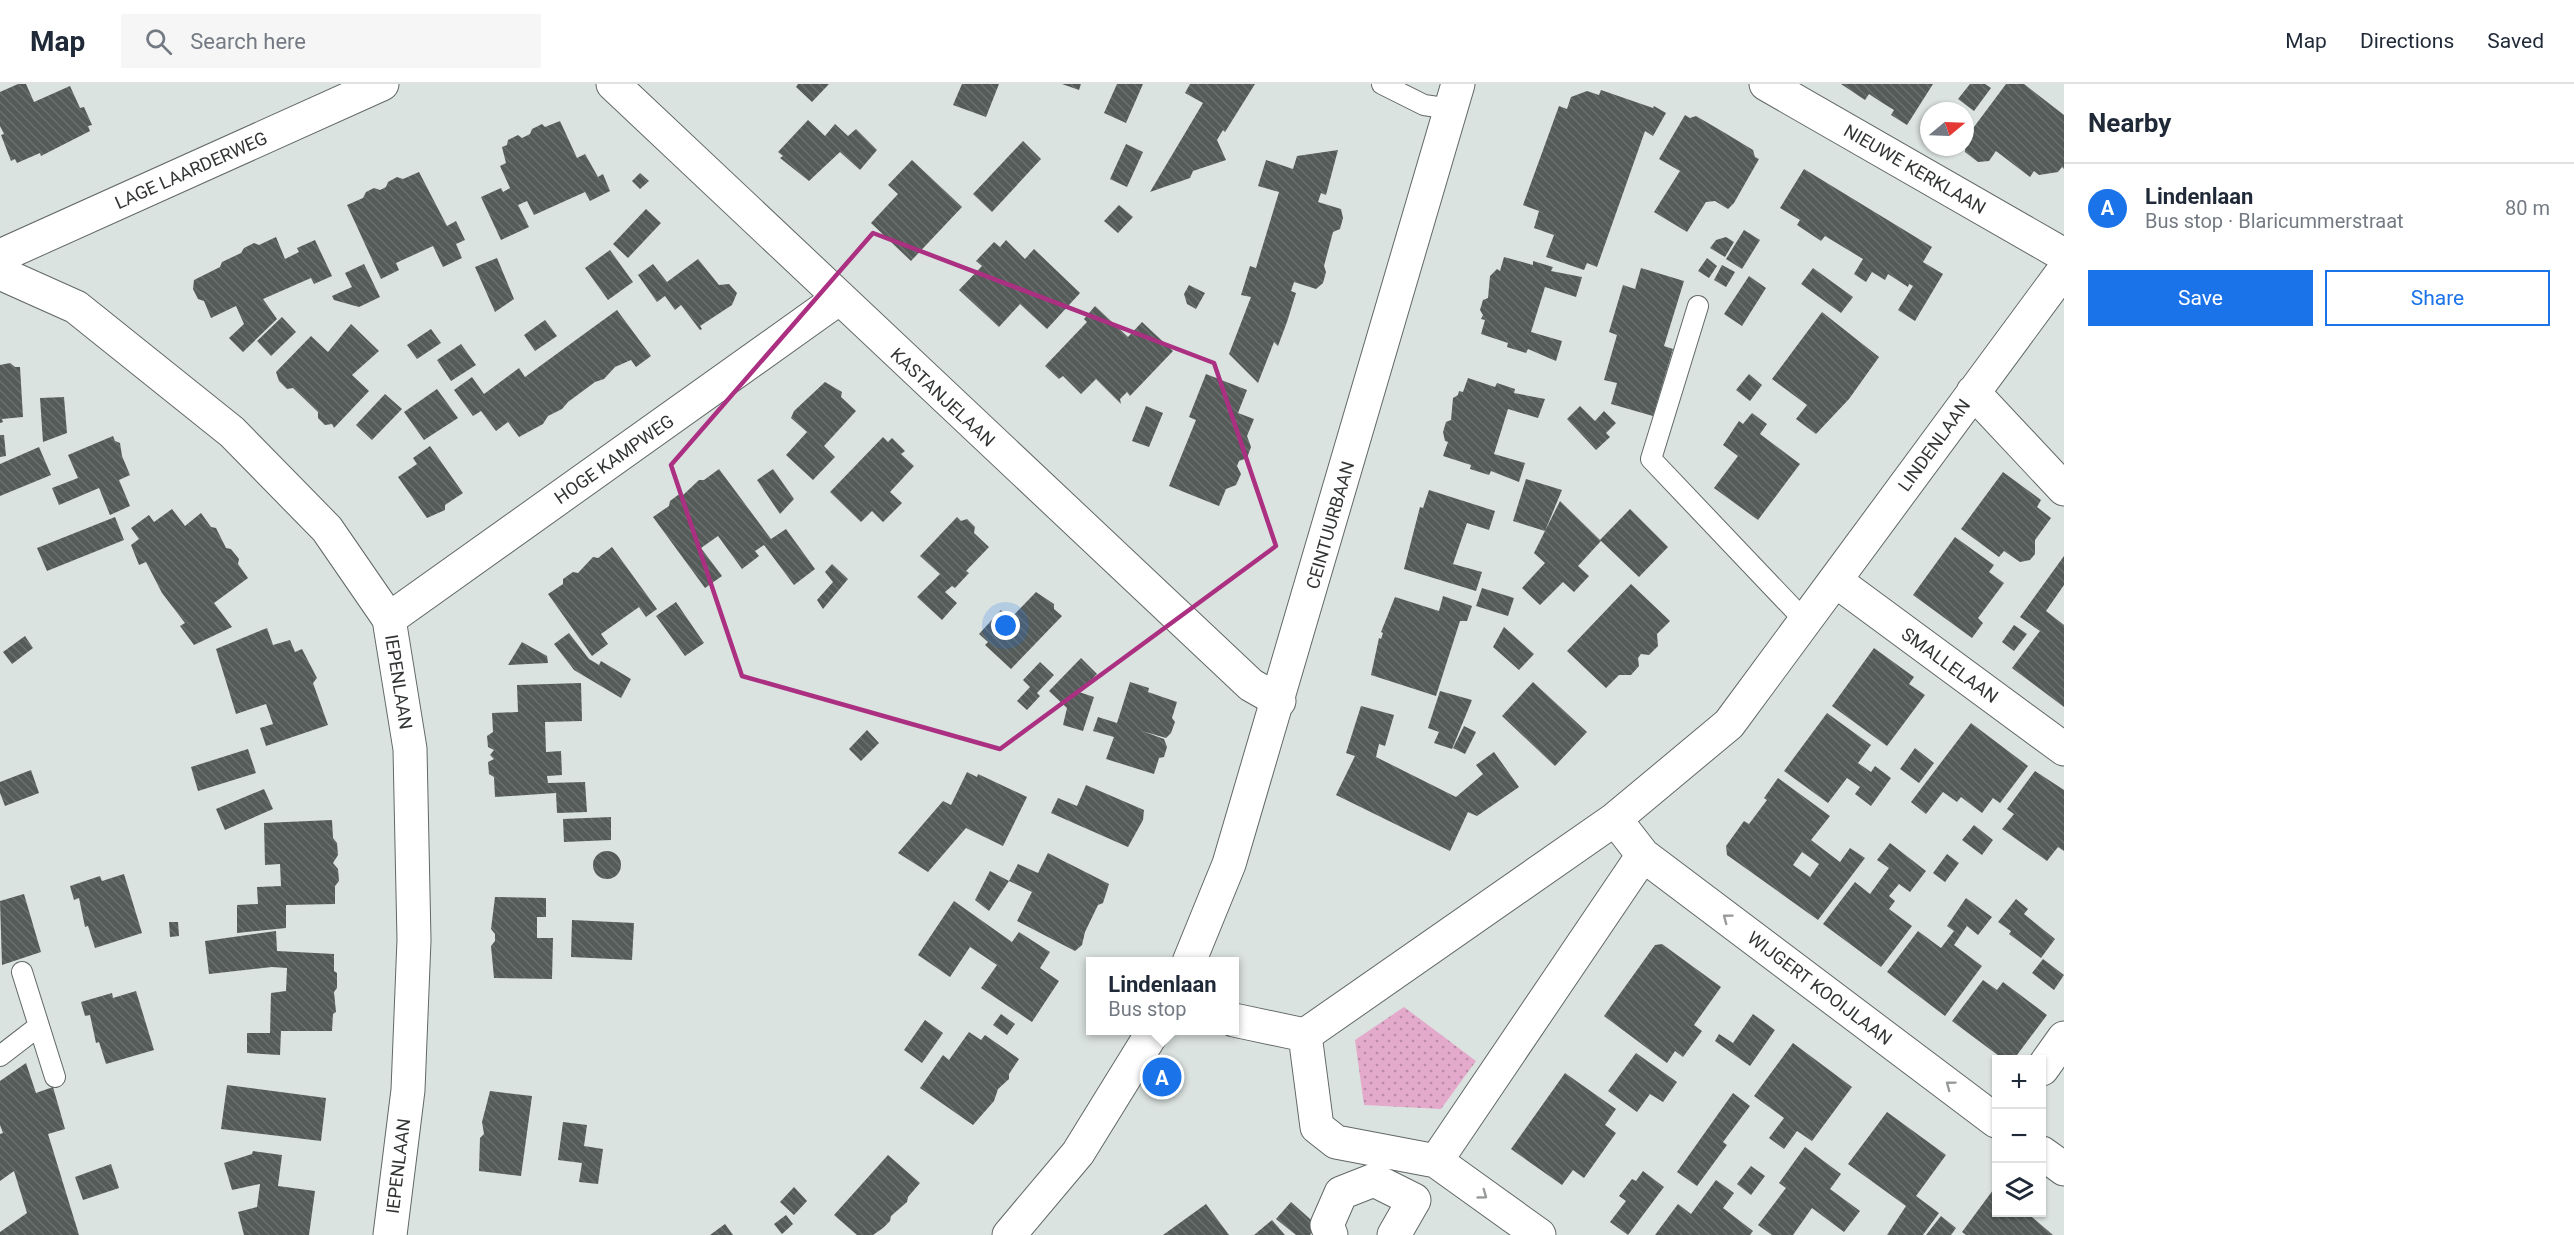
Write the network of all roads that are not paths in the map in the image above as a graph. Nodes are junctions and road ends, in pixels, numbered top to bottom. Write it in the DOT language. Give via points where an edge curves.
graph roads {
  1 [pos="382,84"];
  2 [pos="613,84"];
  3 [pos="1382,84"];
  4 [pos="1766,84"];
  5 [pos="1445,99"];
  6 [pos="2064,255"];
  7 [pos="0,256"];
  8 [pos="2064,270"];
  9 [pos="0,273"];
  10 [pos="838,299"];
  11 [pos="1698,306"];
  12 [pos="1973,392"];
  13 [pos="2064,489"];
  14 [pos="1836,582"];
  15 [pos="389,619"];
  16 [pos="1805,621"];
  17 [pos="1279,701"];
  18 [pos="2064,749"];
  19 [pos="1615,819"];
  20 [pos="1643,855"];
  21 [pos="1190,957"];
  22 [pos="22,972"];
  23 [pos="1239,1021"];
  24 [pos="39,1026"];
  25 [pos="1151,1035"];
  26 [pos="1305,1035"];
  27 [pos="2064,1038"];
  28 [pos="0,1056"];
  29 [pos="2046,1064"];
  30 [pos="55,1077"];
  31 [pos="1992,1117"];
  32 [pos="2046,1156"];
  33 [pos="1436,1161"];
  34 [pos="2064,1169"];
  35 [pos="390,1235"];
  36 [pos="1009,1235"];
  37 [pos="1331,1235"];
  38 [pos="1394,1235"];
  39 [pos="1539,1235"];
  1 -- 7 [label="street, LAGE LAARDERWEG"];
  2 -- 10 [label="street, KASTANJELAAN"];
  3 -- 5 [label="lane"];
  4 -- 6 [label="street, NIEUWE KERKLAAN"];
  5 -- 17 [label="street, CEINTUURBAAN"];
  8 -- 12 [label="street, LINDENLAAN"];
  9 -- 15 [label="street, IEPENLAAN" via="76,307 232,432 327,529"];
  10 -- 15 [label="street, HOGE KAMPWEG"];
  10 -- 17 [label="street, KASTANJELAAN" via="1251,685"];
  11 -- 16 [label="lane" via="1652,459"];
  12 -- 13 [label="street"];
  12 -- 14 [label="street, LINDENLAAN"];
  14 -- 16 [label="street, LINDENLAAN"];
  14 -- 18 [label="street, SMALLELAAN"];
  15 -- 35 [label="street, IEPENLAAN" via="410,749 414,940 408,1090"];
  16 -- 19 [label="street, LINDENLAAN" via="1729,724"];
  17 -- 21 [label="street, CEINTUURBAAN" via="1229,864"];
  19 -- 20 [label="street"];
  19 -- 26 [label="street, LINDENLAAN"];
  31 -- 20 [label="street, WIJGERT KOOIJLAAN, one-way"];
  20 -- 33 [label="street"];
  22 -- 24 [label="lane"];
  23 -- 26 [label="street"];
  24 -- 28 [label="lane"];
  24 -- 30 [label="lane"];
  25 -- 36 [label="street" via="1078,1153"];
  26 -- 33 [label="street" via="1317,1126 1336,1142"];
  27 -- 29 [label="street"];
  32 -- 34 [label="street"];
  33 -- 39 [label="street, one-way"];
  37 -- 38 [label="street" via="1328,1225 1341,1193 1374,1180 1414,1200"];
}
